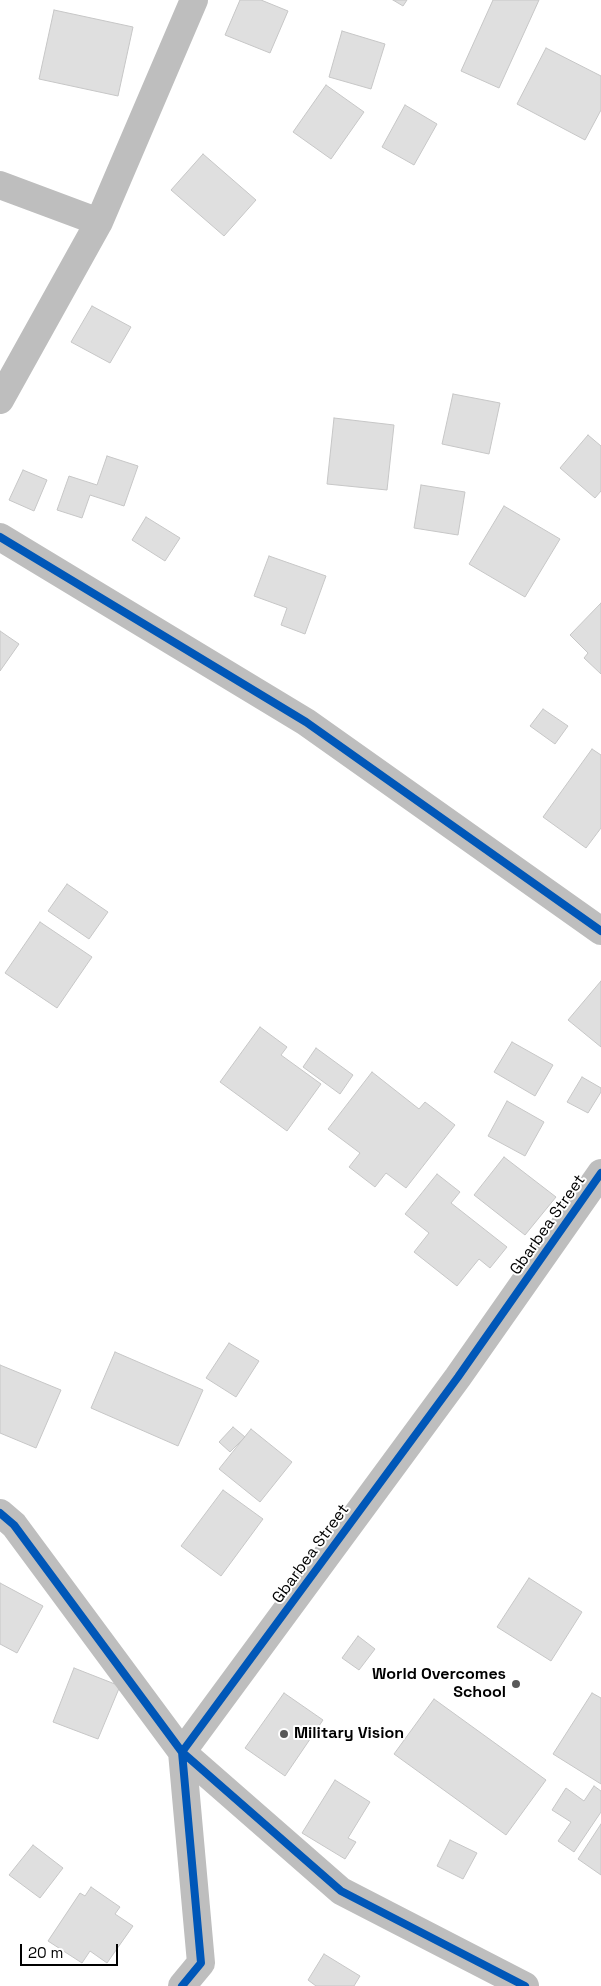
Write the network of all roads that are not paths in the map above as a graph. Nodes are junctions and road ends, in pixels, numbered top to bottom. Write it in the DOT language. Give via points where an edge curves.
graph roads {
  1 [pos="194,0"];
  2 [pos="0,185"];
  3 [pos="99,222"];
  4 [pos="0,400"];
  5 [pos="0,537"];
  6 [pos="601,931"];
  7 [pos="601,1173"];
  8 [pos="0,1513"];
  9 [pos="182,1752"];
  10 [pos="182,1986"];
  11 [pos="525,1986"];
  1 -- 3 [label="street"];
  2 -- 3 [label="street"];
  3 -- 4 [label="street"];
  5 -- 6 [label="street" via="306,722"];
  7 -- 9 [label="street, Gbarbea Street" via="452,1385"];
  8 -- 9 [label="street" via="14,1525"];
  9 -- 10 [label="street" via="201,1963"];
  9 -- 11 [label="street" via="341,1891"];
}
